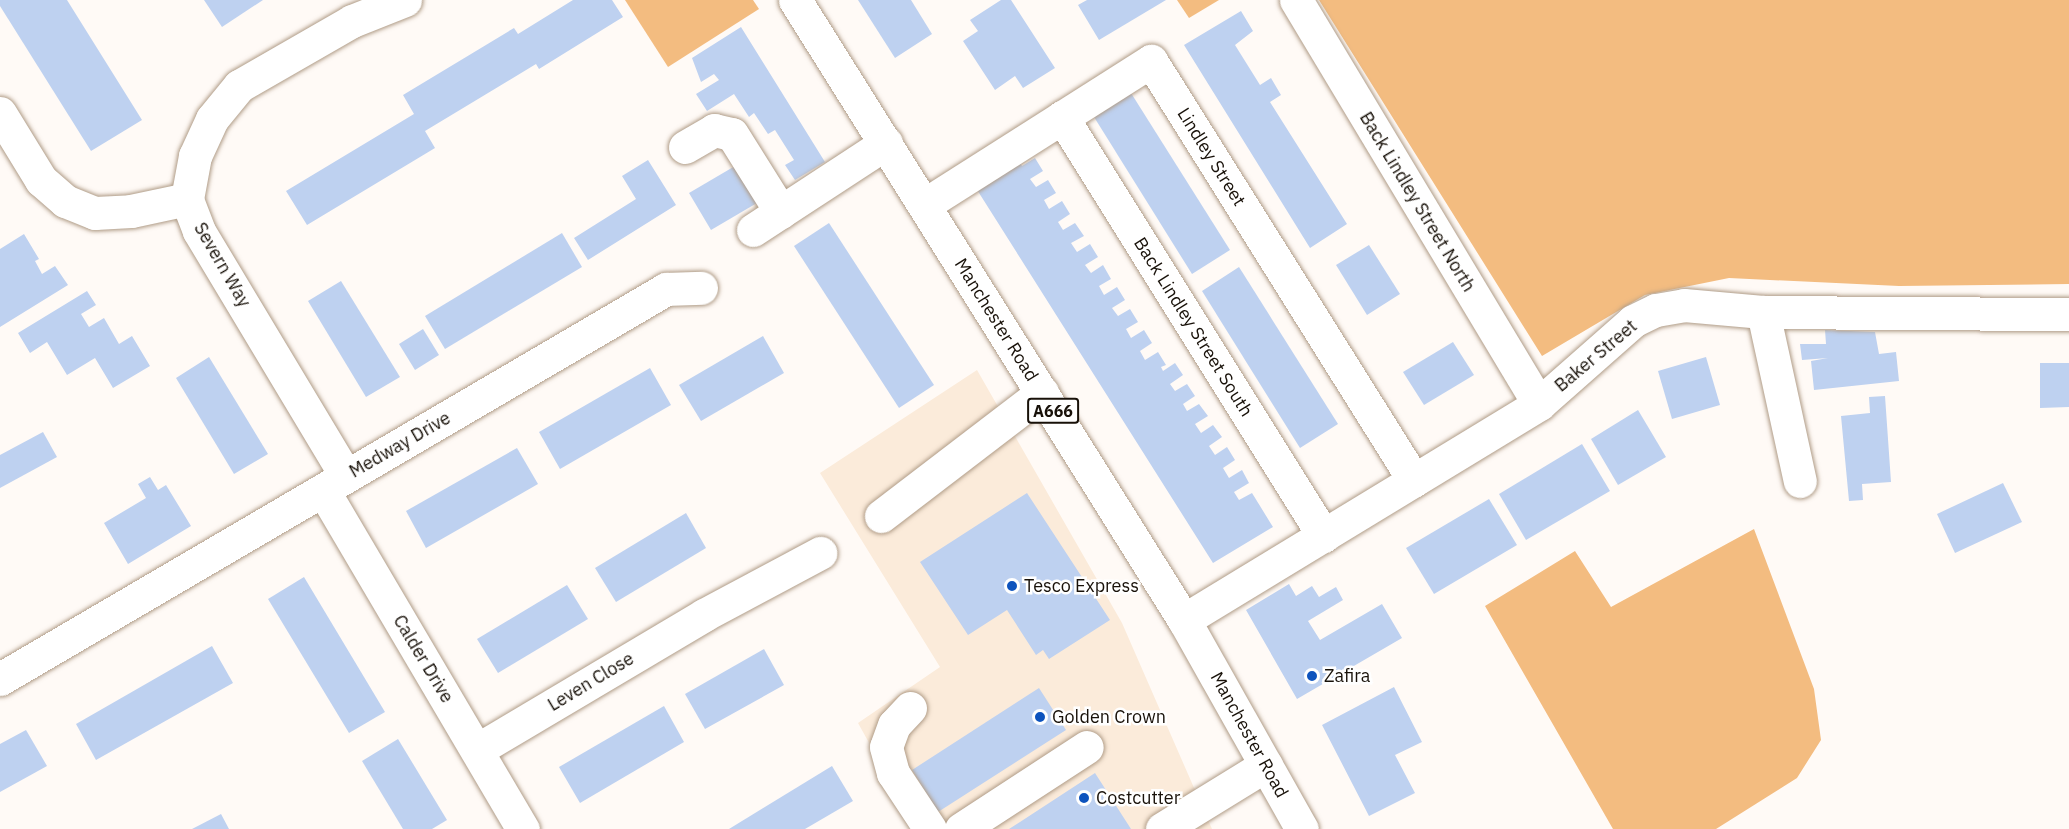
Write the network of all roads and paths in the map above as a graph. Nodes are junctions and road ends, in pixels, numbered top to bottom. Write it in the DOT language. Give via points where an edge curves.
graph roads {
  1 [pos="405,0"];
  2 [pos="795,0"];
  3 [pos="1296,0"];
  4 [pos="346,11"];
  5 [pos="0,113"];
  6 [pos="1062,117"];
  7 [pos="886,143"];
  8 [pos="685,147"];
  9 [pos="188,199"];
  10 [pos="924,205"];
  11 [pos="781,212"];
  12 [pos="753,230"];
  13 [pos="701,288"];
  14 [pos="1763,312"];
  15 [pos="2069,314"];
  16 [pos="1042,393"];
  17 [pos="1539,404"];
  18 [pos="1414,480"];
  19 [pos="1800,481"];
  20 [pos="335,483"];
  21 [pos="882,516"];
  22 [pos="1324,536"];
  23 [pos="820,553"];
  24 [pos="1184,620"];
  25 [pos="0,679"];
  26 [pos="910,708"];
  27 [pos="1087,747"];
  28 [pos="477,750"];
  29 [pos="1266,765"];
  30 [pos="523,829"];
  31 [pos="930,829"];
  32 [pos="961,829"];
  33 [pos="1162,829"];
  34 [pos="1302,829"];
  1 -- 4 [label="street, Severn Way"];
  2 -- 7 [label="street, Manchester Road / A666"];
  3 -- 17 [label="street, Back Lindley Street North"];
  4 -- 9 [label="street, Severn Way" via="239,86 208,128 195,156"];
  5 -- 9 [label="street" via="41,180 65,201 95,213 132,211"];
  6 -- 10 [label="street, Lindley Street"];
  6 -- 18 [label="street, Lindley Street" via="1151,61"];
  6 -- 22 [label="street, Back Lindley Street South"];
  7 -- 10 [label="street, Manchester Road / A666"];
  7 -- 11 [label="street"];
  8 -- 11 [label="street" via="714,130 732,134"];
  9 -- 20 [label="street, Severn Way" via="199,231"];
  10 -- 16 [label="street, Manchester Road / A666"];
  11 -- 12 [label="street"];
  13 -- 20 [label="street, Medway Drive" via="666,289"];
  14 -- 15 [label="street, Baker Street"];
  14 -- 17 [label="street, Baker Street" via="1684,305 1656,310 1633,321"];
  14 -- 19 [label="street"];
  16 -- 21 [label="street"];
  16 -- 24 [label="street, Manchester Road / A666"];
  17 -- 18 [label="street, Baker Street"];
  18 -- 22 [label="street, Baker Street"];
  20 -- 25 [label="street, Medway Drive" via="109,630"];
  20 -- 28 [label="street, Calder Drive"];
  22 -- 24 [label="street, Baker Street"];
  23 -- 28 [label="street, Leven Close" via="704,615"];
  24 -- 29 [label="street, Manchester Road / A666"];
  26 -- 31 [label="street" via="894,725 886,747 893,772"];
  27 -- 32 [label="street"];
  28 -- 30 [label="street, Calder Drive"];
  29 -- 33 [label="street"];
  29 -- 34 [label="street, Manchester Road / A666"];
}
